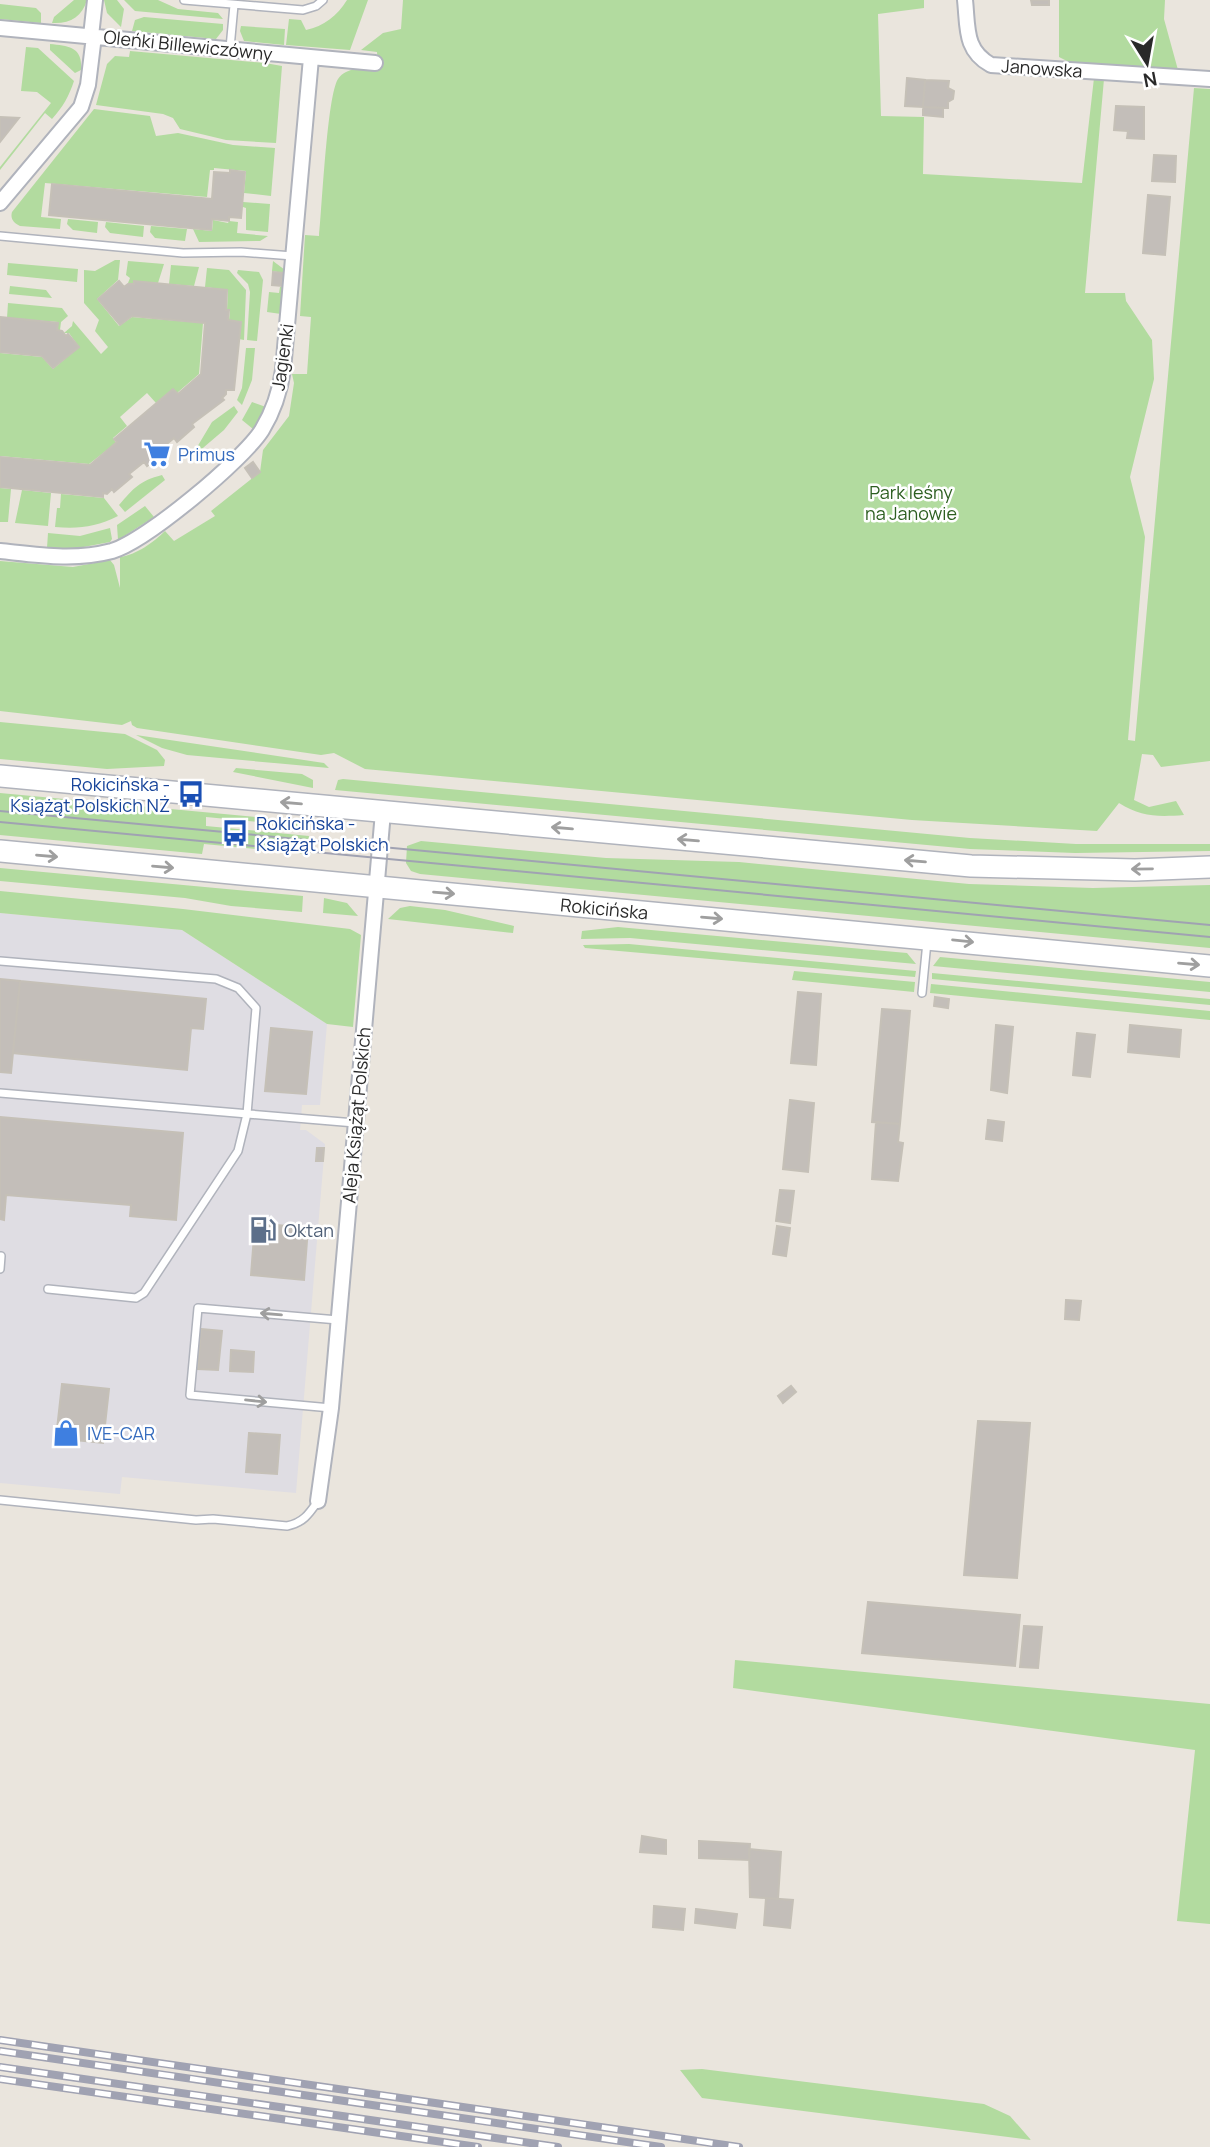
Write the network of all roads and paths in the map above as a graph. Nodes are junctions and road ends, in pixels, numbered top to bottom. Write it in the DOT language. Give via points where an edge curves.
graph roads {
  1 [pos="95,0"];
  2 [pos="184,0"];
  3 [pos="323,0"];
  4 [pos="965,0"];
  5 [pos="234,5"];
  6 [pos="0,28"];
  7 [pos="92,36"];
  8 [pos="230,48"];
  9 [pos="311,58"];
  10 [pos="375,63"];
  11 [pos="1210,79"];
  12 [pos="0,203"];
  13 [pos="0,236"];
  14 [pos="293,256"];
  15 [pos="0,551"];
  16 [pos="0,776"];
  17 [pos="383,812"];
  18 [pos="0,852"];
  19 [pos="1210,867"];
  20 [pos="376,887"];
  21 [pos="927,938"];
  22 [pos="0,961"];
  23 [pos="1210,966"];
  24 [pos="922,993"];
  25 [pos="0,1093"];
  26 [pos="247,1114"];
  27 [pos="355,1123"];
  28 [pos="1,1256"];
  29 [pos="0,1269"];
  30 [pos="48,1289"];
  31 [pos="339,1320"];
  32 [pos="331,1408"];
  33 [pos="0,1500"];
  34 [pos="318,1502"];
  1 -- 7 [label="street"];
  2 -- 5 [label="lane"];
  3 -- 5 [label="lane" via="303,10"];
  4 -- 11 [label="street, Janowska" via="973,50 991,65"];
  5 -- 8 [label="lane"];
  6 -- 7 [label="street, Oleńki Billewiczówny"];
  7 -- 8 [label="street, Oleńki Billewiczówny"];
  7 -- 12 [label="street" via="88,85 81,107"];
  8 -- 9 [label="street, Oleńki Billewiczówny"];
  9 -- 10 [label="street, Oleńki Billewiczówny"];
  9 -- 14 [label="street, Jagienki"];
  13 -- 14 [label="lane" via="183,253"];
  14 -- 15 [label="street, Jagienki" via="279,390 262,429 245,452 127,545 73,558"];
  17 -- 16 [label="main road, one-way"];
  19 -- 17 [label="main road, one-way" via="971,866"];
  17 -- 20 [label="street, Aleja Książąt Polskich"];
  18 -- 20 [label="main road, Rokicińska, one-way"];
  20 -- 21 [label="main road, Rokicińska, one-way"];
  20 -- 27 [label="street, Aleja Książąt Polskich"];
  21 -- 23 [label="main road, Rokicińska, one-way"];
  21 -- 24 [label="lane"];
  22 -- 26 [label="lane" via="216,979 238,988 256,1008"];
  25 -- 26 [label="lane"];
  26 -- 27 [label="lane"];
  26 -- 30 [label="lane" via="238,1150 144,1293 136,1298"];
  27 -- 31 [label="street, Aleja Książąt Polskich"];
  28 -- 29 [label="lane"];
  31 -- 32 [label="street, Aleja Książąt Polskich"];
  31 -- 32 [label="lane, one-way" via="198,1308 190,1395"];
  32 -- 34 [label="street, Aleja Książąt Polskich"];
  33 -- 34 [label="lane" via="287,1526 307,1517"];
}
